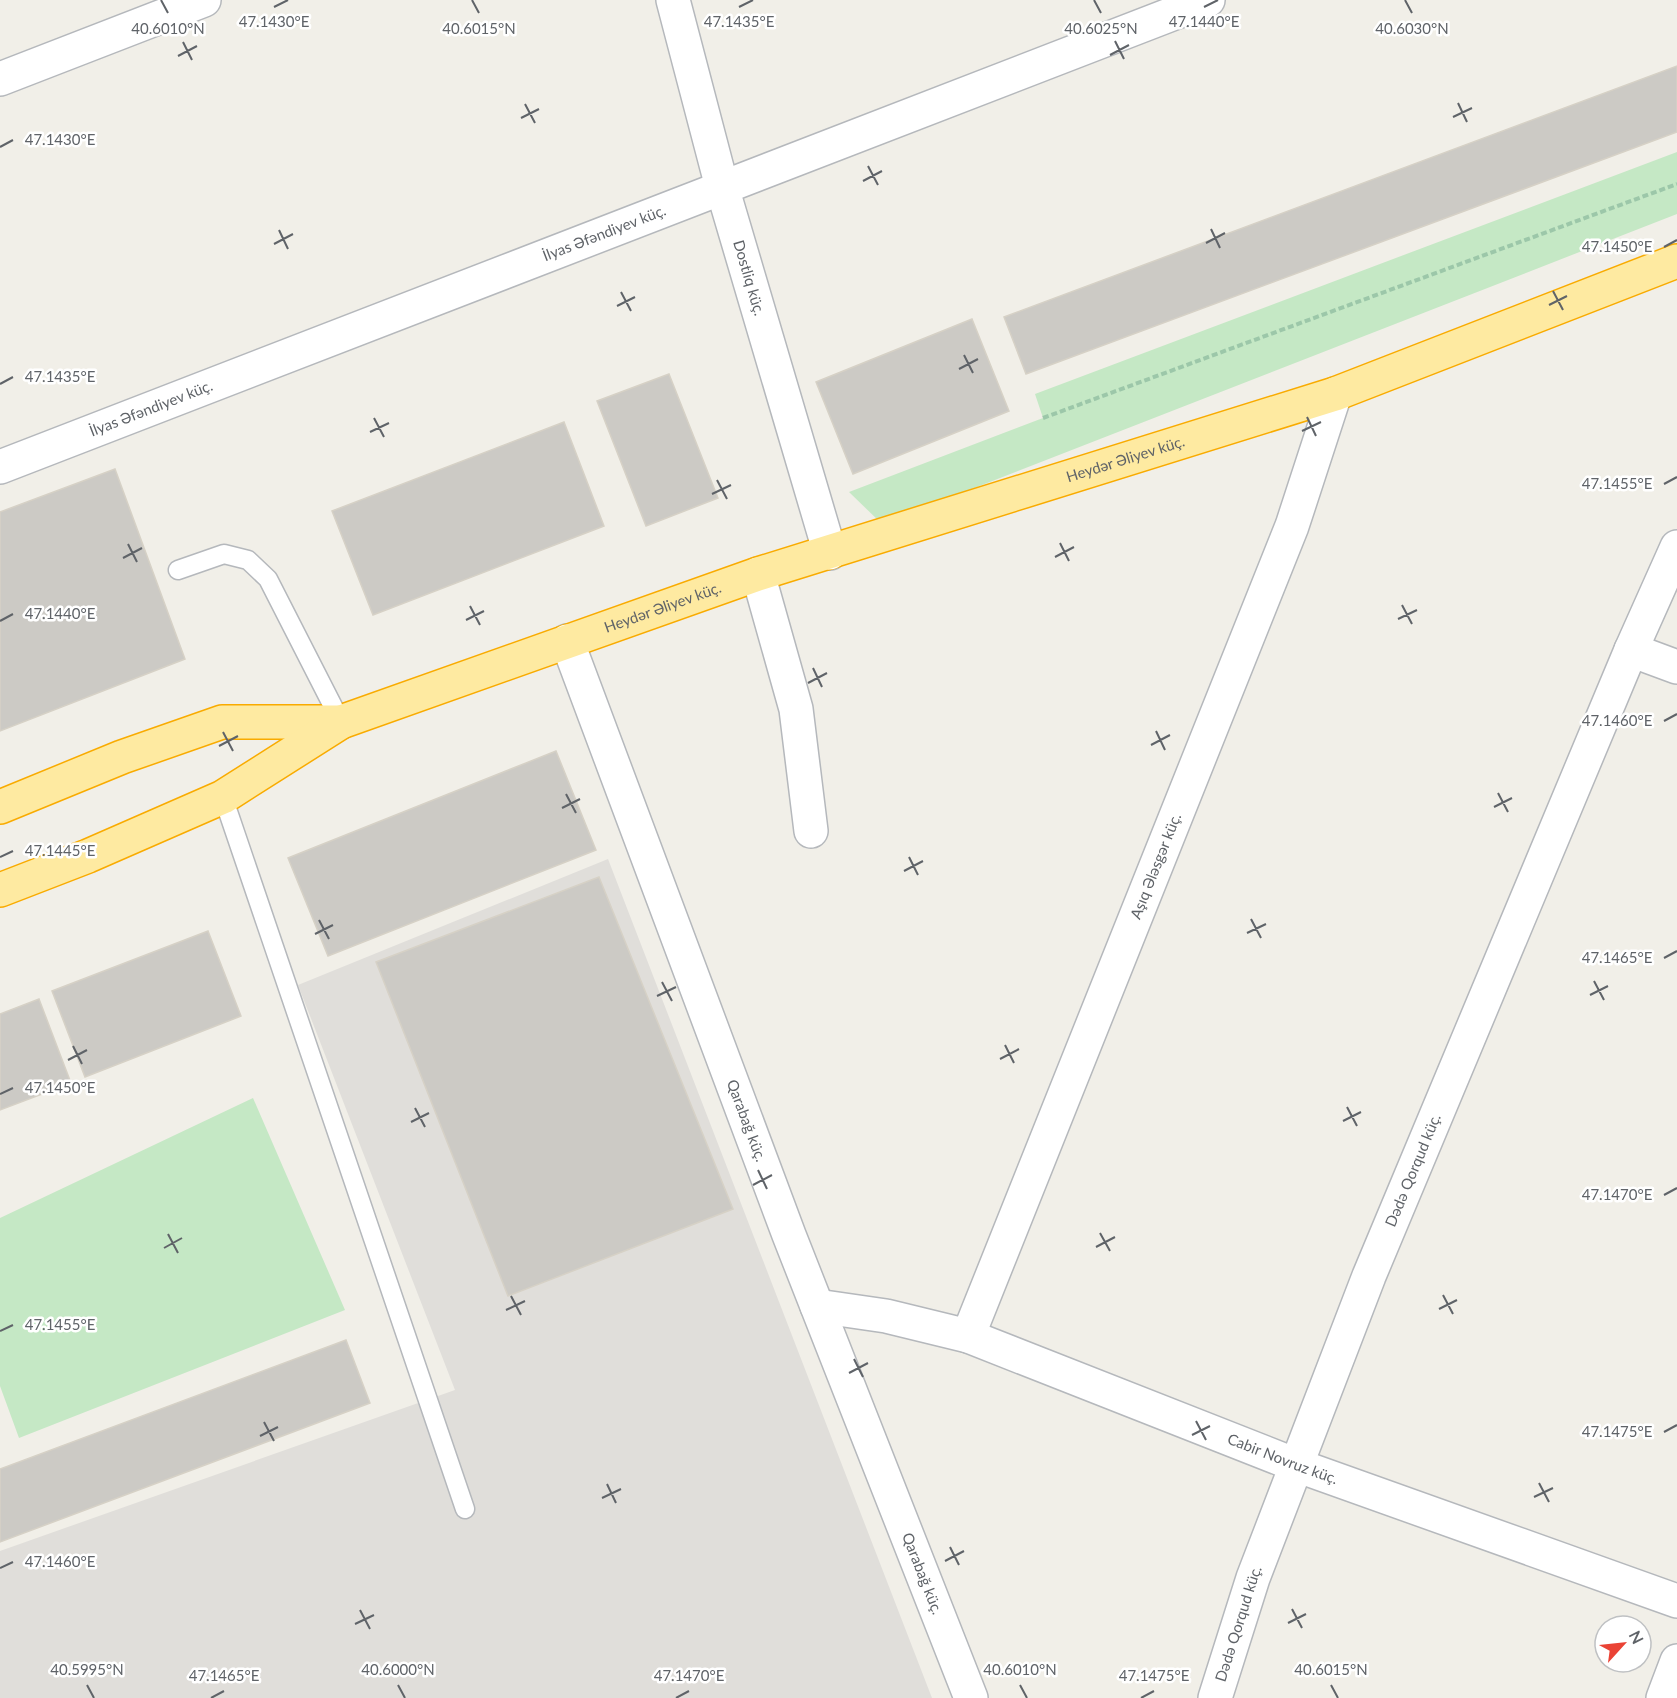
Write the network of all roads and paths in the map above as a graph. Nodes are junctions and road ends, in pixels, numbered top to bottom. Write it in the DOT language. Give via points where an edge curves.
graph roads {
  1 [pos="204,0"];
  2 [pos="673,0"];
  3 [pos="1208,0"];
  4 [pos="0,78"];
  5 [pos="1677,184"];
  6 [pos="722,187"];
  7 [pos="1677,261"];
  8 [pos="1335,394"];
  9 [pos="1043,418"];
  10 [pos="0,467"];
  11 [pos="1677,548"];
  12 [pos="830,553"];
  13 [pos="178,570"];
  14 [pos="758,574"];
  15 [pos="567,641"];
  16 [pos="1631,650"];
  17 [pos="1677,667"];
  18 [pos="341,722"];
  19 [pos="223,797"];
  20 [pos="0,807"];
  21 [pos="811,831"];
  22 [pos="0,890"];
  23 [pos="817,1306"];
  24 [pos="968,1336"];
  25 [pos="1296,1465"];
  26 [pos="465,1509"];
  27 [pos="1677,1601"];
  28 [pos="1677,1661"];
  29 [pos="970,1698"];
  30 [pos="1215,1698"];
  31 [pos="1663,1698"];
  1 -- 4 [label="street"];
  2 -- 6 [label="street, Dostliq küç."];
  3 -- 6 [label="street, İlyas Əfəndiyev küç."];
  5 -- 9 [label="path"];
  6 -- 10 [label="street, İlyas Əfəndiyev küç."];
  6 -- 12 [label="street, Dostliq küç."];
  7 -- 8 [label="highway, Heydər Əliyev küç."];
  8 -- 12 [label="highway, Heydər Əliyev küç."];
  8 -- 24 [label="street, Aşıq Ələsgər küç." via="1288,537"];
  11 -- 16 [label="street, Dədə Qorqud küç."];
  12 -- 14 [label="highway, Heydər Əliyev küç."];
  13 -- 18 [label="lane" via="225,554 248,560 268,579"];
  14 -- 15 [label="highway, Heydər Əliyev küç."];
  14 -- 21 [label="street" via="796,709"];
  15 -- 18 [label="highway, Heydər Əliyev küç."];
  15 -- 23 [label="street, Qarabağ küç."];
  16 -- 17 [label="street"];
  16 -- 25 [label="street, Dədə Qorqud küç." via="1369,1276"];
  18 -- 19 [label="highway"];
  18 -- 20 [label="highway" via="222,722 122,757"];
  19 -- 22 [label="highway"];
  19 -- 26 [label="lane"];
  23 -- 24 [label="street, Cabir Novruz küç." via="886,1316"];
  23 -- 29 [label="street, Qarabağ küç."];
  24 -- 25 [label="street, Cabir Novruz küç."];
  25 -- 27 [label="street, Cabir Novruz küç."];
  25 -- 30 [label="street, Dədə Qorqud küç." via="1253,1578"];
  28 -- 31 [label="street"];
}
